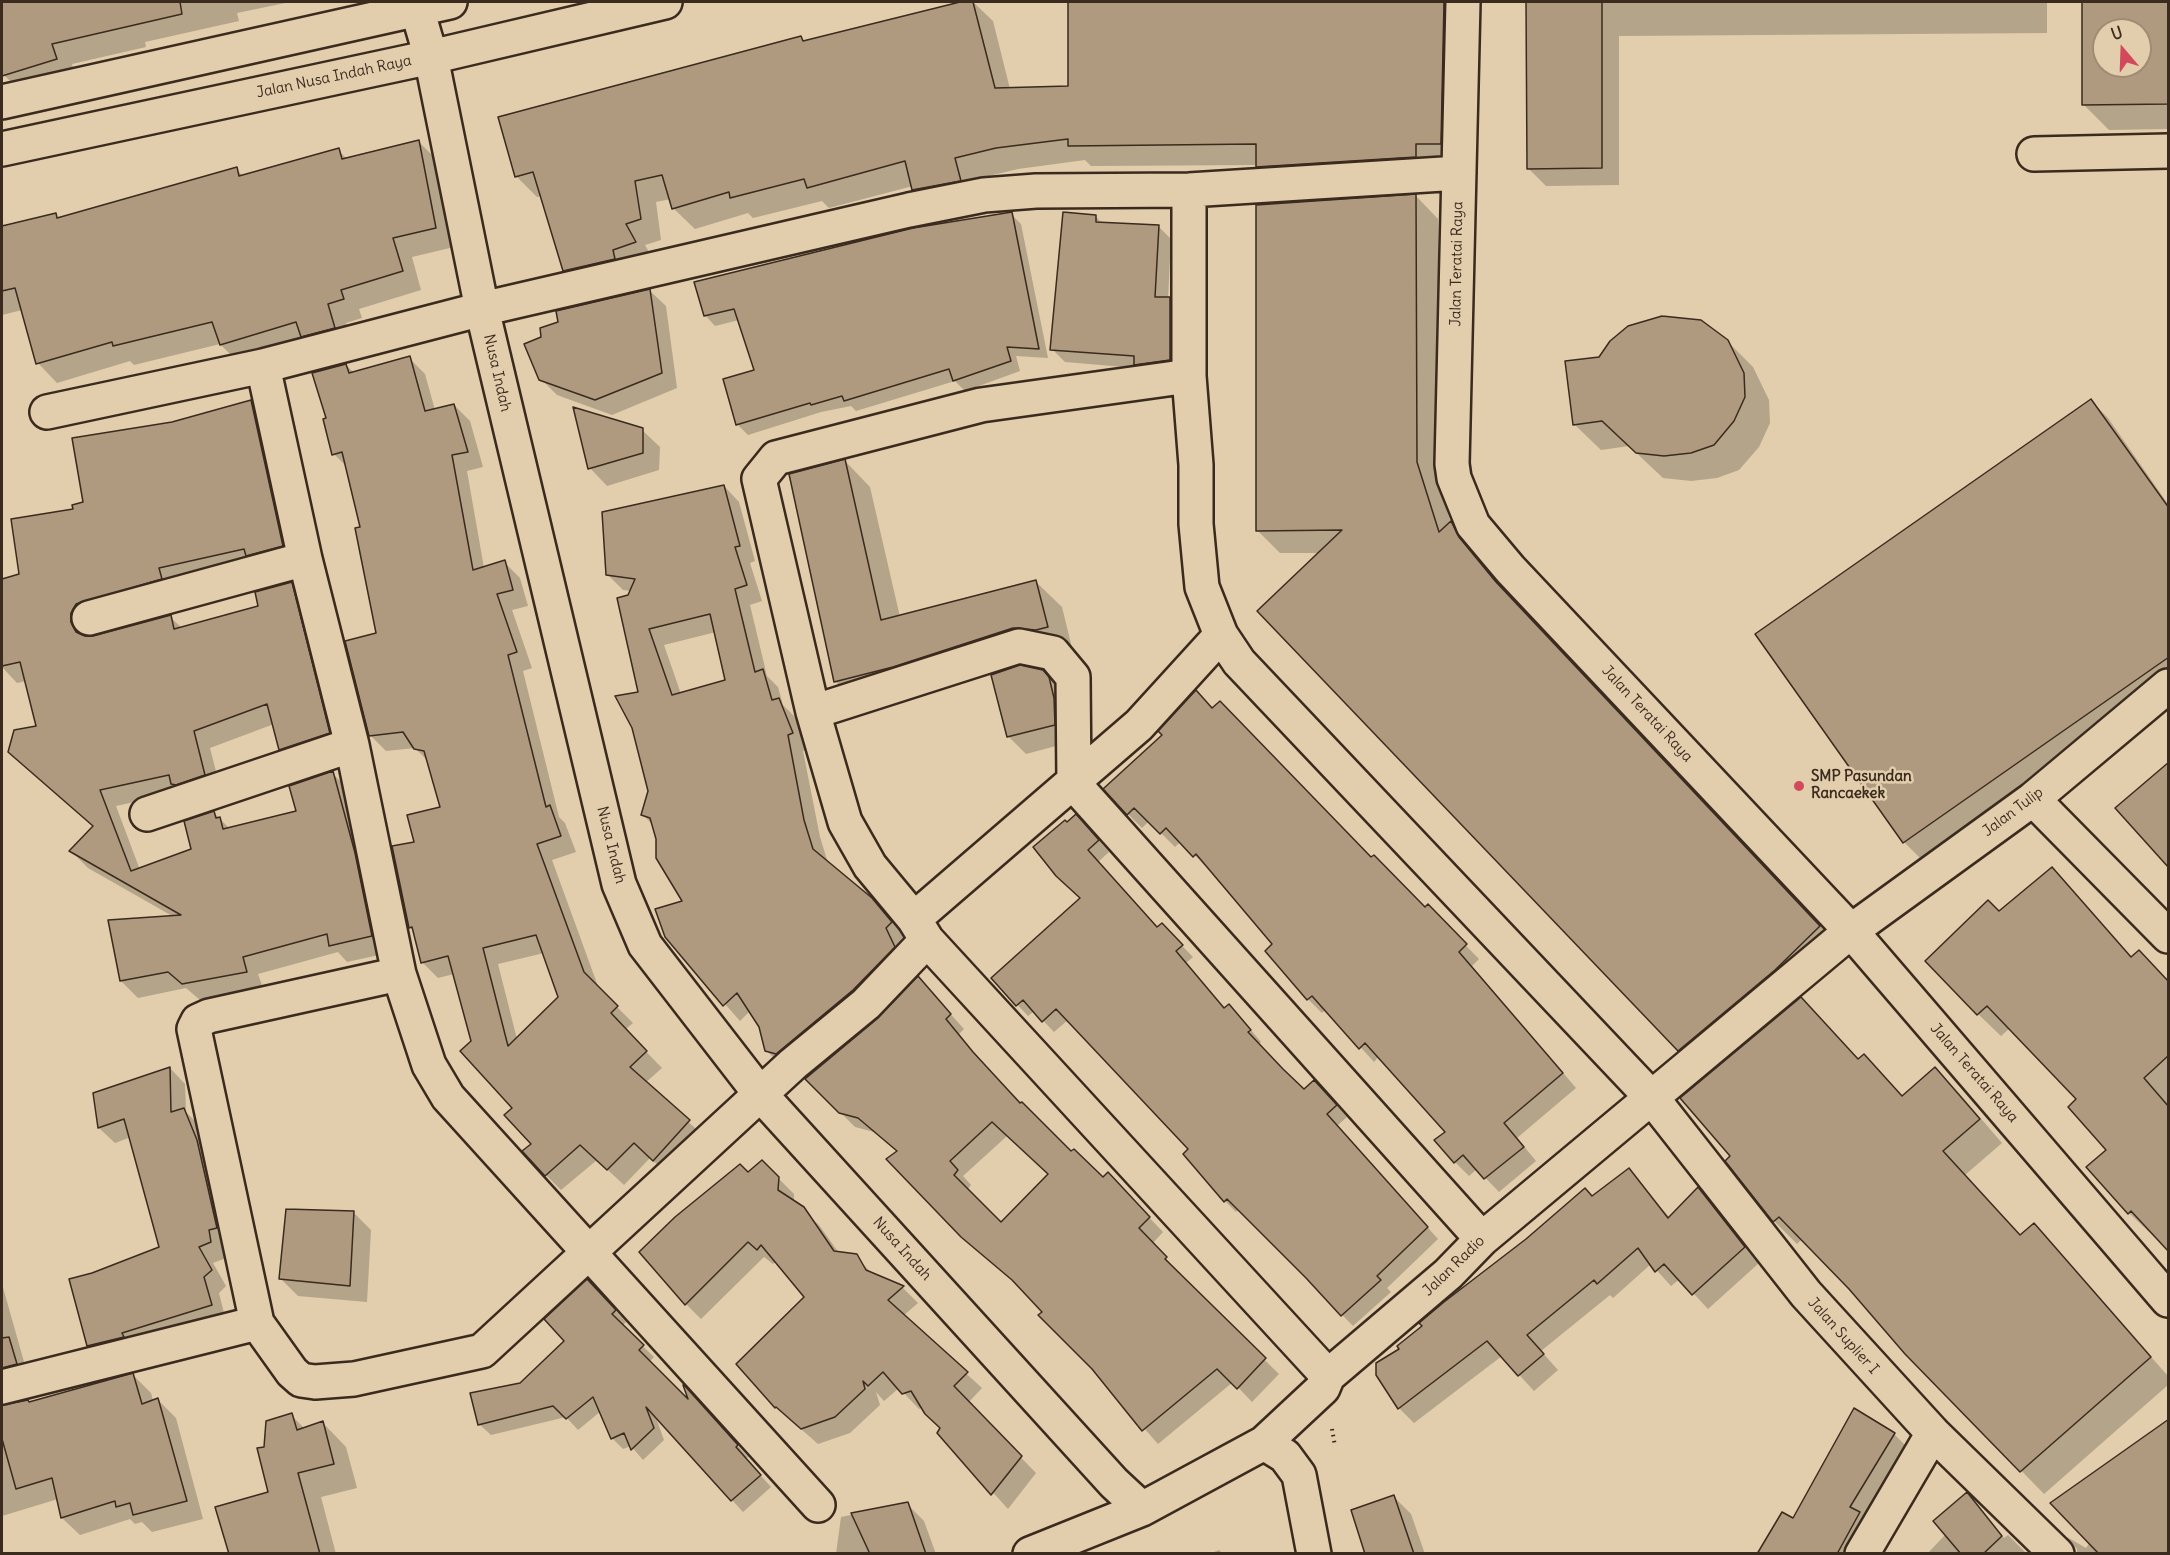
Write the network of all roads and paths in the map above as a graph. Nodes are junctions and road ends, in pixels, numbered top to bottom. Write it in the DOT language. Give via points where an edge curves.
graph roads {
  1 [pos="450,2"];
  2 [pos="665,2"];
  3 [pos="1463,2"];
  4 [pos="417,9"];
  5 [pos="431,57"];
  6 [pos="2,102"];
  7 [pos="2,149"];
  8 [pos="2169,152"];
  9 [pos="2034,154"];
  10 [pos="1459,173"];
  11 [pos="1189,190"];
  12 [pos="482,309"];
  13 [pos="263,366"];
  14 [pos="1189,376"];
  15 [pos="47,412"];
  16 [pos="305,559"];
  17 [pos="89,618"];
  18 [pos="1221,635"];
  19 [pos="2169,686"];
  20 [pos="813,712"];
  21 [pos="352,745"];
  22 [pos="1074,784"];
  23 [pos="2032,799"];
  24 [pos="147,814"];
  25 [pos="921,930"];
  26 [pos="1851,930"];
  27 [pos="2169,936"];
  28 [pos="399,974"];
  29 [pos="761,1095"];
  30 [pos="1652,1098"];
  31 [pos="1482,1239"];
  32 [pos="590,1253"];
  33 [pos="2169,1300"];
  34 [pos="256,1323"];
  35 [pos="1328,1376"];
  36 [pos="2,1387"];
  37 [pos="1933,1433"];
  38 [pos="1264,1443"];
  39 [pos="818,1505"];
  40 [pos="1143,1509"];
  41 [pos="1030,1554"];
  42 [pos="1314,1554"];
  43 [pos="1862,1554"];
  44 [pos="2057,1554"];
  1 -- 4 [label="street"];
  2 -- 5 [label="street, Jalan Nusa Indah Raya"];
  3 -- 10 [label="street, Jalan Teratai Raya"];
  4 -- 5 [label="street, Nusa Indah"];
  4 -- 6 [label="street"];
  5 -- 7 [label="street, Jalan Nusa Indah Raya"];
  5 -- 12 [label="street, Nusa Indah"];
  8 -- 9 [label="street"];
  10 -- 11 [label="street"];
  10 -- 26 [label="street, Jalan Teratai Raya" via="1452,464 1473,525 1518,578"];
  11 -- 12 [label="street" via="984,195"];
  11 -- 14 [label="street, Jalan Suplier I"];
  12 -- 13 [label="street"];
  12 -- 29 [label="street, Nusa Indah" via="620,884 645,945"];
  13 -- 15 [label="street"];
  13 -- 16 [label="street"];
  14 -- 18 [label="street, Jalan Suplier I" via="1202,587"];
  14 -- 20 [label="street" via="981,405 776,458 759,479"];
  16 -- 17 [label="street"];
  16 -- 21 [label="street"];
  18 -- 22 [label="street" via="1138,725"];
  18 -- 30 [label="street, Jalan Suplier I" via="1239,662"];
  19 -- 23 [label="street, Jalan Tulip"];
  20 -- 22 [label="street" via="1019,646 1038,648 1053,653 1073,677"];
  20 -- 25 [label="street" via="845,822 870,866"];
  21 -- 24 [label="street"];
  21 -- 28 [label="street"];
  22 -- 25 [label="street"];
  22 -- 31 [label="street"];
  23 -- 26 [label="street, Jalan Tulip"];
  23 -- 27 [label="street"];
  25 -- 29 [label="street" via="866,1004"];
  25 -- 35 [label="street"];
  26 -- 30 [label="street, Jalan Radio"];
  26 -- 33 [label="street, Jalan Teratai Raya"];
  28 -- 32 [label="street" via="429,1065 448,1097"];
  28 -- 34 [label="street" via="198,1021 195,1029"];
  29 -- 32 [label="street"];
  29 -- 40 [label="street, Nusa Indah" via="1114,1483"];
  30 -- 31 [label="street, Jalan Radio"];
  30 -- 37 [label="street, Jalan Suplier I" via="1806,1294"];
  31 -- 35 [label="street, Jalan Radio" via="1448,1275"];
  32 -- 34 [label="street" via="482,1351 354,1379 301,1380"];
  32 -- 39 [label="street"];
  34 -- 36 [label="street"];
  35 -- 38 [label="street, Jalan Radio" via="1323,1388"];
  37 -- 43 [label="street"];
  37 -- 44 [label="street, Jalan Suplier I"];
  38 -- 40 [label="street, Jalan Radio"];
  38 -- 42 [label="street" via="1285,1456 1299,1475"];
  40 -- 41 [label="street, Jalan Radio"];
}
